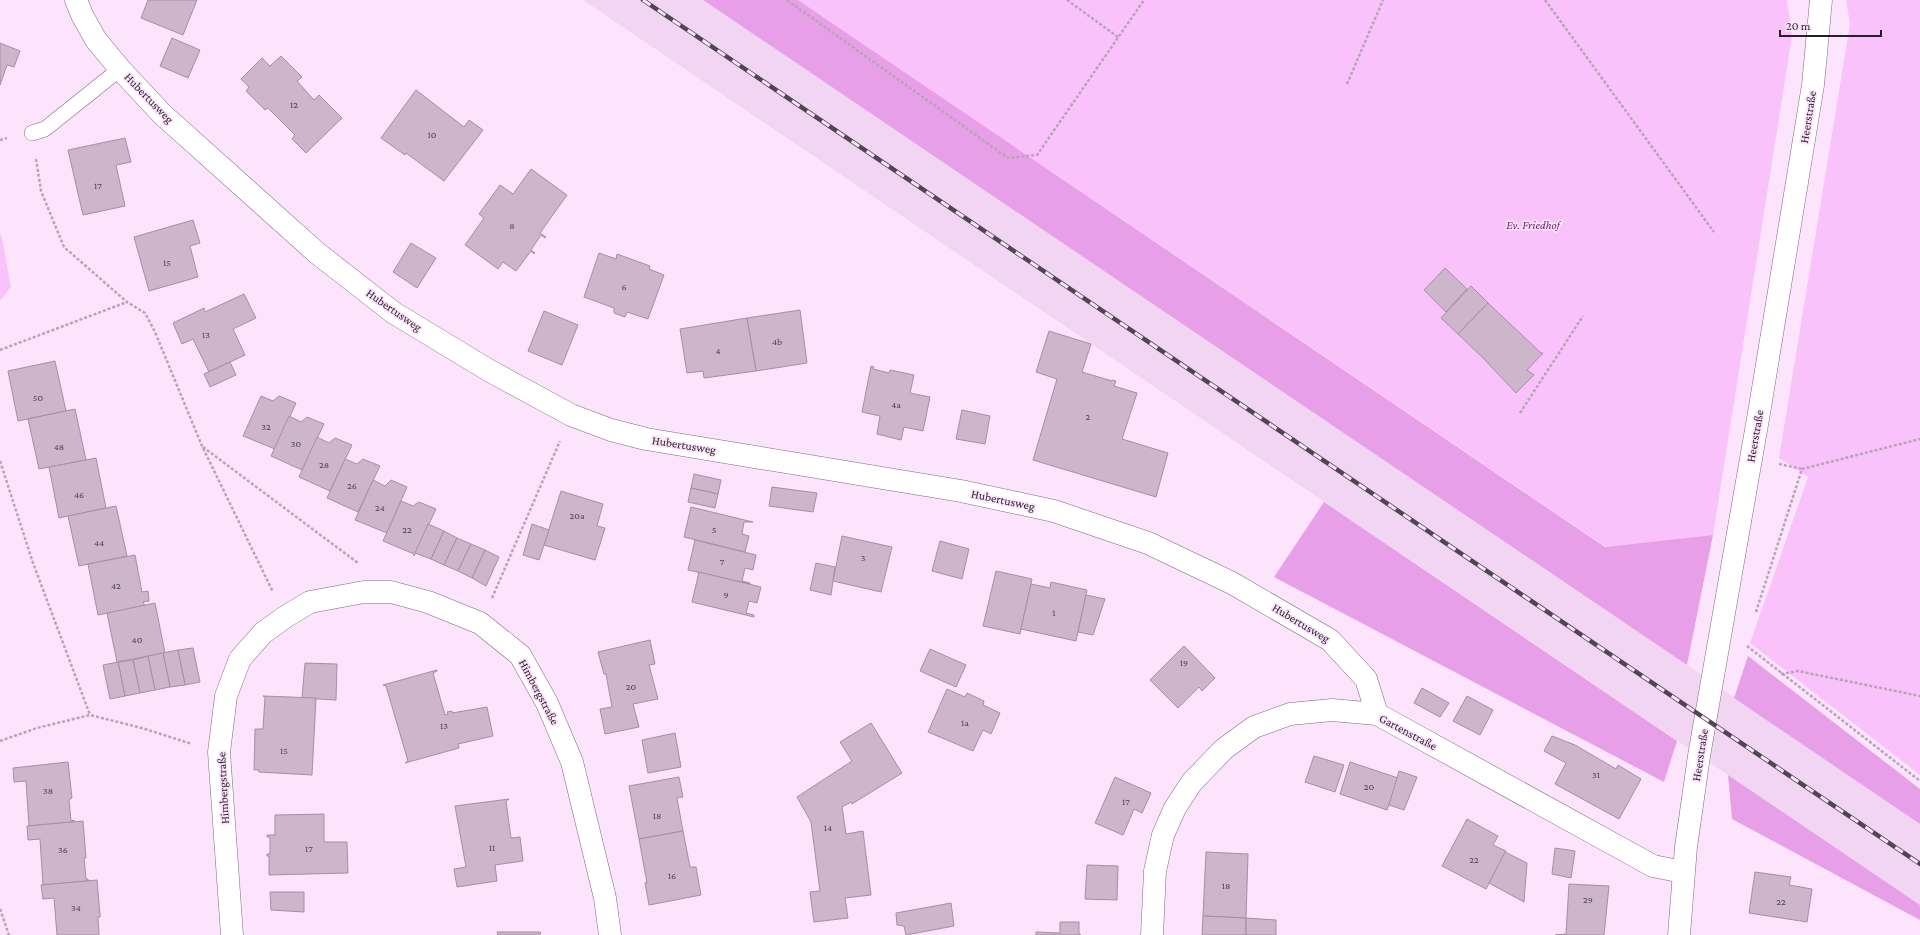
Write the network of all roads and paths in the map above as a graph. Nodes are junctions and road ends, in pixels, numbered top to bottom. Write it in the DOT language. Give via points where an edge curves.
graph roads {
  1 [pos="76,0"];
  2 [pos="787,0"];
  3 [pos="1067,0"];
  4 [pos="1144,0"];
  5 [pos="1383,0"];
  6 [pos="1545,0"];
  7 [pos="1821,0"];
  8 [pos="1118,38"];
  9 [pos="120,69"];
  10 [pos="1347,84"];
  11 [pos="32,133"];
  12 [pos="0,140"];
  13 [pos="1714,232"];
  14 [pos="127,302"];
  15 [pos="1583,316"];
  16 [pos="0,350"];
  17 [pos="1520,413"];
  18 [pos="1920,439"];
  19 [pos="560,440"];
  20 [pos="202,446"];
  21 [pos="0,461"];
  22 [pos="391,592"];
  23 [pos="1754,615"];
  24 [pos="285,617"];
  25 [pos="480,623"];
  26 [pos="1720,637"];
  27 [pos="1781,674"];
  28 [pos="1920,696"];
  29 [pos="1377,714"];
  30 [pos="90,715"];
  31 [pos="0,741"];
  32 [pos="219,752"];
  33 [pos="1920,781"];
  34 [pos="1683,872"];
  35 [pos="0,909"];
  36 [pos="8,935"];
  37 [pos="232,935"];
  38 [pos="610,935"];
  39 [pos="1152,935"];
  40 [pos="1679,935"];
  1 -- 9 [label="street, Hubertusweg" via="96,40"];
  2 -- 8 [label="path" via="1008,158 1036,155"];
  3 -- 8 [label="path"];
  4 -- 8 [label="path"];
  5 -- 10 [label="path"];
  6 -- 13 [label="path"];
  7 -- 26 [label="street, Heerstraße" via="1813,85"];
  9 -- 11 [label="lane" via="45,129"];
  9 -- 29 [label="street, Hubertusweg" via="162,114 311,248 382,304 490,371 571,415 611,430 646,439 961,491 1054,511 1148,543 1232,583 1330,640 1366,679"];
  11 -- 12 [label="path"];
  11 -- 14 [label="path" via="41,191 64,247"];
  14 -- 16 [label="path"];
  14 -- 20 [label="path" via="145,313"];
  15 -- 17 [label="path"];
  18 -- 23 [label="path" via="1802,469"];
  19 -- 25 [label="path"];
  20 -- 22 [label="path" via="355,560"];
  20 -- 24 [label="path"];
  21 -- 30 [label="path" via="33,563"];
  22 -- 24 [label="street, Himbergstraße" via="364,592 310,602"];
  22 -- 25 [label="street, Himbergstraße" via="428,602"];
  24 -- 32 [label="street, Himbergstraße" via="263,633 240,660 226,696"];
  25 -- 38 [label="street, Himbergstraße" via="520,655 560,732 572,762 605,898"];
  26 -- 27 [label="path" via="1745,645"];
  26 -- 34 [label="street, Heerstraße" via="1699,756"];
  27 -- 28 [label="path" via="1798,671"];
  27 -- 33 [label="path"];
  29 -- 34 [label="street, Gartenstraße" via="1653,866"];
  29 -- 39 [label="street, Gartenstraße" via="1332,710 1290,714 1254,727 1224,749 1192,782 1175,808 1163,836 1155,872"];
  30 -- 31 [label="path" via="37,728"];
  30 -- 32 [label="path"];
  32 -- 37 [label="street, Himbergstraße"];
  34 -- 40 [label="street, Heerstraße"];
  35 -- 36 [label="path"];
}
